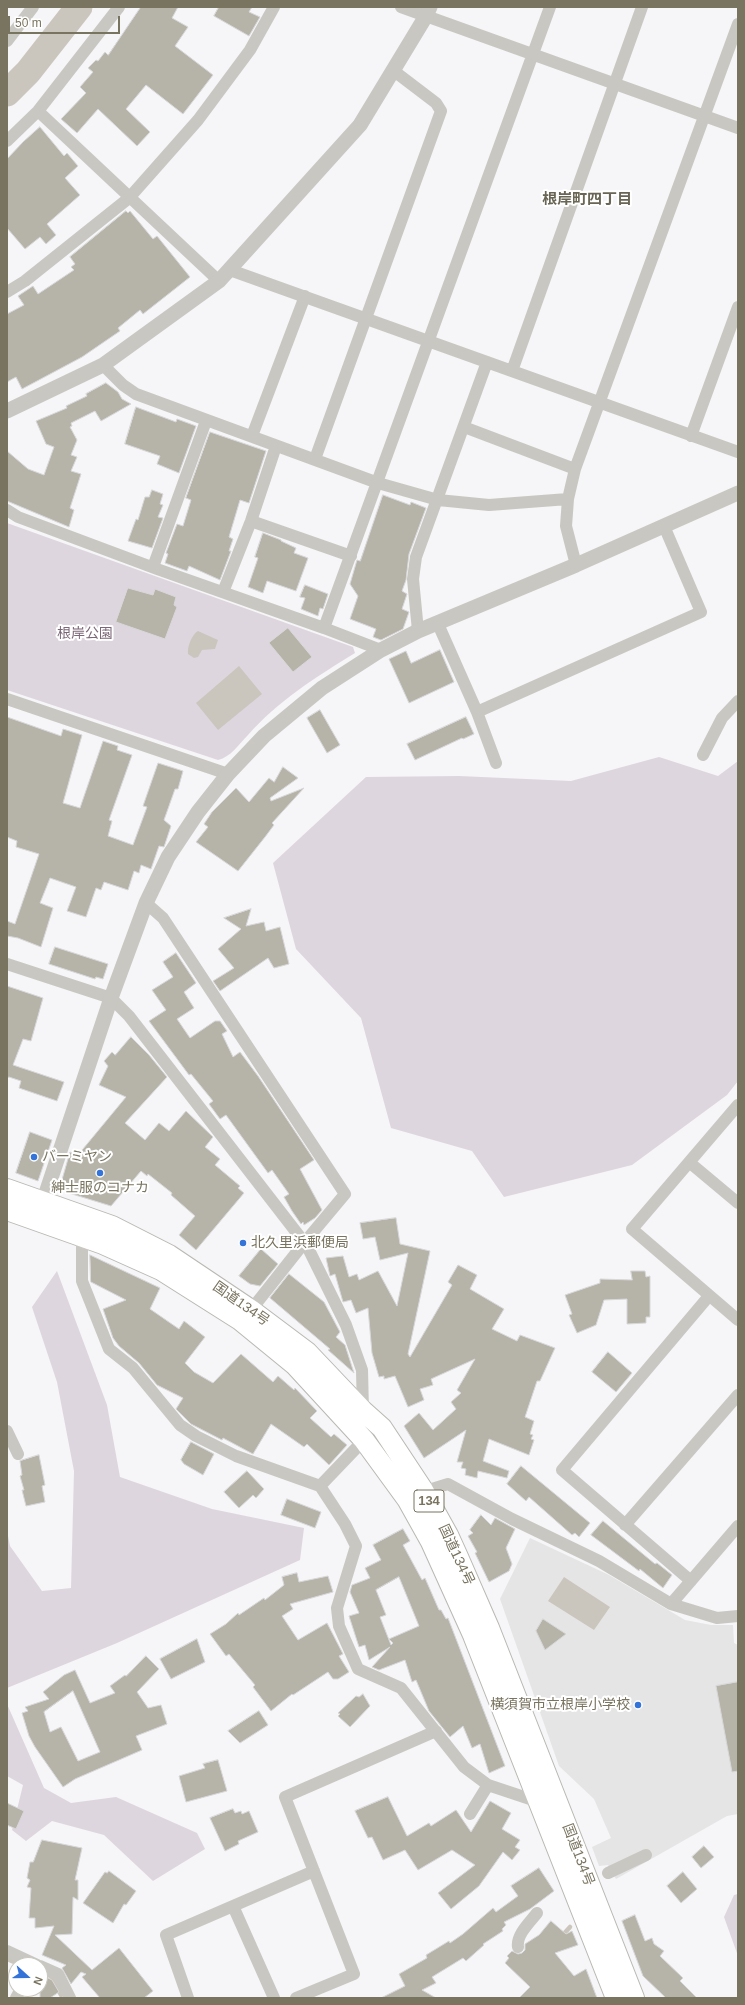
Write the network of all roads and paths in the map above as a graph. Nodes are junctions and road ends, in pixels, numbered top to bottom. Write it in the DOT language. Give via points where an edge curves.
graph roads {
  1 [pos="33,7"];
  2 [pos="120,7"];
  3 [pos="274,7"];
  4 [pos="401,7"];
  5 [pos="550,7"];
  6 [pos="642,7"];
  7 [pos="428,12"];
  8 [pos="738,24"];
  9 [pos="7,41"];
  10 [pos="533,54"];
  11 [pos="394,71"];
  12 [pos="614,84"];
  13 [pos="38,111"];
  14 [pos="704,116"];
  15 [pos="738,128"];
  16 [pos="7,141"];
  17 [pos="129,198"];
  18 [pos="230,270"];
  19 [pos="219,281"];
  20 [pos="7,292"];
  21 [pos="304,296"];
  22 [pos="738,307"];
  23 [pos="367,318"];
  24 [pos="429,341"];
  25 [pos="487,362"];
  26 [pos="102,365"];
  27 [pos="512,371"];
  28 [pos="599,403"];
  29 [pos="7,411"];
  30 [pos="206,420"];
  31 [pos="464,427"];
  32 [pos="252,436"];
  33 [pos="691,436"];
  34 [pos="276,446"];
  35 [pos="738,452"];
  36 [pos="315,459"];
  37 [pos="575,469"];
  38 [pos="378,483"];
  39 [pos="738,493"];
  40 [pos="438,500"];
  41 [pos="568,500"];
  42 [pos="7,510"];
  43 [pos="251,521"];
  44 [pos="664,526"];
  45 [pos="351,556"];
  46 [pos="576,565"];
  47 [pos="153,567"];
  48 [pos="222,592"];
  49 [pos="438,624"];
  50 [pos="324,628"];
  51 [pos="418,631"];
  52 [pos="381,650"];
  53 [pos="7,700"];
  54 [pos="738,701"];
  55 [pos="476,712"];
  56 [pos="703,755"];
  57 [pos="496,764"];
  58 [pos="228,774"];
  59 [pos="146,902"];
  60 [pos="7,964"];
  61 [pos="111,998"];
  62 [pos="738,1105"];
  63 [pos="689,1162"];
  64 [pos="7,1189"];
  65 [pos="44,1201"];
  66 [pos="738,1203"];
  67 [pos="7,1210"];
  68 [pos="38,1221"];
  69 [pos="82,1237"];
  70 [pos="304,1243"];
  71 [pos="709,1296"];
  72 [pos="251,1310"];
  73 [pos="738,1320"];
  74 [pos="738,1396"];
  75 [pos="363,1411"];
  76 [pos="7,1431"];
  77 [pos="364,1440"];
  78 [pos="18,1454"];
  79 [pos="320,1486"];
  80 [pos="415,1495"];
  81 [pos="625,1525"];
  82 [pos="738,1526"];
  83 [pos="690,1581"];
  84 [pos="670,1604"];
  85 [pos="738,1616"];
  86 [pos="436,1731"];
  87 [pos="488,1785"];
  88 [pos="538,1802"];
  89 [pos="470,1814"];
  90 [pos="646,1855"];
  91 [pos="314,1871"];
  92 [pos="608,1873"];
  93 [pos="232,1906"];
  94 [pos="536,1913"];
  95 [pos="518,1947"];
  96 [pos="7,1951"];
  97 [pos="19,1957"];
  98 [pos="48,1970"];
  99 [pos="70,1998"];
  100 [pos="188,1998"];
  101 [pos="274,1998"];
  102 [pos="296,1998"];
  103 [pos="616,1998"];
  104 [pos="634,1998"];
  1 -- 9 [label="street"];
  2 -- 13 [label="street"];
  3 -- 17 [label="street" via="250,50 198,120"];
  4 -- 7 [label="street"];
  5 -- 10 [label="street"];
  6 -- 12 [label="street"];
  7 -- 10 [label="street"];
  7 -- 11 [label="street"];
  8 -- 14 [label="street"];
  10 -- 12 [label="street"];
  10 -- 24 [label="street"];
  11 -- 18 [label="street" via="360,124"];
  11 -- 23 [label="street" via="436,103 441,111"];
  12 -- 14 [label="street"];
  12 -- 27 [label="street"];
  13 -- 16 [label="street"];
  13 -- 17 [label="street"];
  14 -- 15 [label="street"];
  14 -- 28 [label="street"];
  17 -- 19 [label="street"];
  17 -- 20 [label="street" via="25,281"];
  18 -- 19 [label="street"];
  18 -- 21 [label="street"];
  19 -- 26 [label="street"];
  21 -- 23 [label="street"];
  21 -- 32 [label="street"];
  22 -- 33 [label="street"];
  23 -- 24 [label="street"];
  23 -- 36 [label="street"];
  24 -- 25 [label="street"];
  24 -- 38 [label="street"];
  25 -- 27 [label="street"];
  25 -- 31 [label="street"];
  26 -- 29 [label="street"];
  26 -- 30 [label="street" via="136,394"];
  27 -- 28 [label="street"];
  28 -- 33 [label="street"];
  28 -- 37 [label="street"];
  30 -- 32 [label="street"];
  30 -- 47 [label="street"];
  31 -- 37 [label="street"];
  31 -- 40 [label="street"];
  32 -- 34 [label="street"];
  33 -- 35 [label="street"];
  34 -- 36 [label="street"];
  34 -- 43 [label="street"];
  36 -- 38 [label="street"];
  37 -- 41 [label="street"];
  38 -- 40 [label="street"];
  38 -- 45 [label="street"];
  39 -- 44 [label="street"];
  40 -- 41 [label="street" via="489,505"];
  40 -- 51 [label="street" via="416,557 412,579"];
  41 -- 46 [label="street" via="566,526"];
  42 -- 47 [label="street" via="18,518"];
  43 -- 45 [label="street"];
  43 -- 48 [label="street"];
  44 -- 46 [label="street"];
  44 -- 55 [label="street" via="701,612"];
  45 -- 50 [label="street"];
  46 -- 49 [label="street"];
  47 -- 48 [label="street"];
  48 -- 50 [label="street"];
  49 -- 51 [label="street"];
  49 -- 55 [label="street"];
  50 -- 52 [label="street"];
  51 -- 52 [label="street"];
  52 -- 58 [label="street" via="322,688 264,736"];
  53 -- 58 [label="street"];
  54 -- 56 [label="street" via="722,718"];
  55 -- 57 [label="street"];
  58 -- 59 [label="street" via="198,812 168,857"];
  59 -- 61 [label="street"];
  59 -- 70 [label="street" via="163,918 345,1194"];
  60 -- 61 [label="street"];
  61 -- 65 [label="street"];
  61 -- 70 [label="street" via="129,1016"];
  62 -- 63 [label="street"];
  63 -- 66 [label="street"];
  63 -- 71 [label="street" via="632,1229"];
  64 -- 65 [label="highway, 国道134号 / 134"];
  65 -- 68 [label="street"];
  65 -- 72 [label="highway, 国道134号 / 134" via="112,1226 169,1255"];
  67 -- 68 [label="highway, 国道134号 / 134"];
  68 -- 69 [label="highway, 国道134号 / 134"];
  69 -- 77 [label="highway, 国道134号 / 134" via="161,1270 240,1320 295,1365"];
  69 -- 79 [label="street" via="82,1281 109,1349 133,1368 180,1424 196,1436 236,1456"];
  70 -- 72 [label="street"];
  70 -- 75 [label="street" via="346,1325 362,1370"];
  71 -- 73 [label="street"];
  71 -- 81 [label="street" via="562,1470"];
  72 -- 75 [label="highway, 国道134号 / 134" via="307,1352"];
  74 -- 81 [label="street"];
  75 -- 80 [label="highway, 国道134号 / 134" via="382,1428"];
  76 -- 78 [label="street"];
  77 -- 79 [label="street"];
  77 -- 80 [label="highway, 国道134号 / 134"];
  79 -- 86 [label="street" via="356,1546 337,1608 339,1626 358,1669 402,1688"];
  80 -- 84 [label="street" via="448,1484 512,1519 599,1561"];
  80 -- 88 [label="highway, 国道134号 / 134" via="431,1542 473,1635"];
  80 -- 104 [label="highway, 国道134号 / 134" via="448,1535 489,1628"];
  81 -- 83 [label="street"];
  82 -- 83 [label="street"];
  83 -- 84 [label="street"];
  84 -- 85 [label="street" via="717,1618"];
  86 -- 87 [label="street" via="464,1767"];
  86 -- 91 [label="street" via="285,1797"];
  87 -- 88 [label="street"];
  87 -- 89 [label="street"];
  88 -- 103 [label="highway, 国道134号 / 134"];
  90 -- 92 [label="street"];
  91 -- 93 [label="street"];
  91 -- 102 [label="street" via="354,1974"];
  93 -- 100 [label="street" via="166,1935"];
  93 -- 101 [label="street"];
  94 -- 95 [label="street" via="523,1931"];
  96 -- 97 [label="street"];
  98 -- 99 [label="street" via="58,1974"];
}
